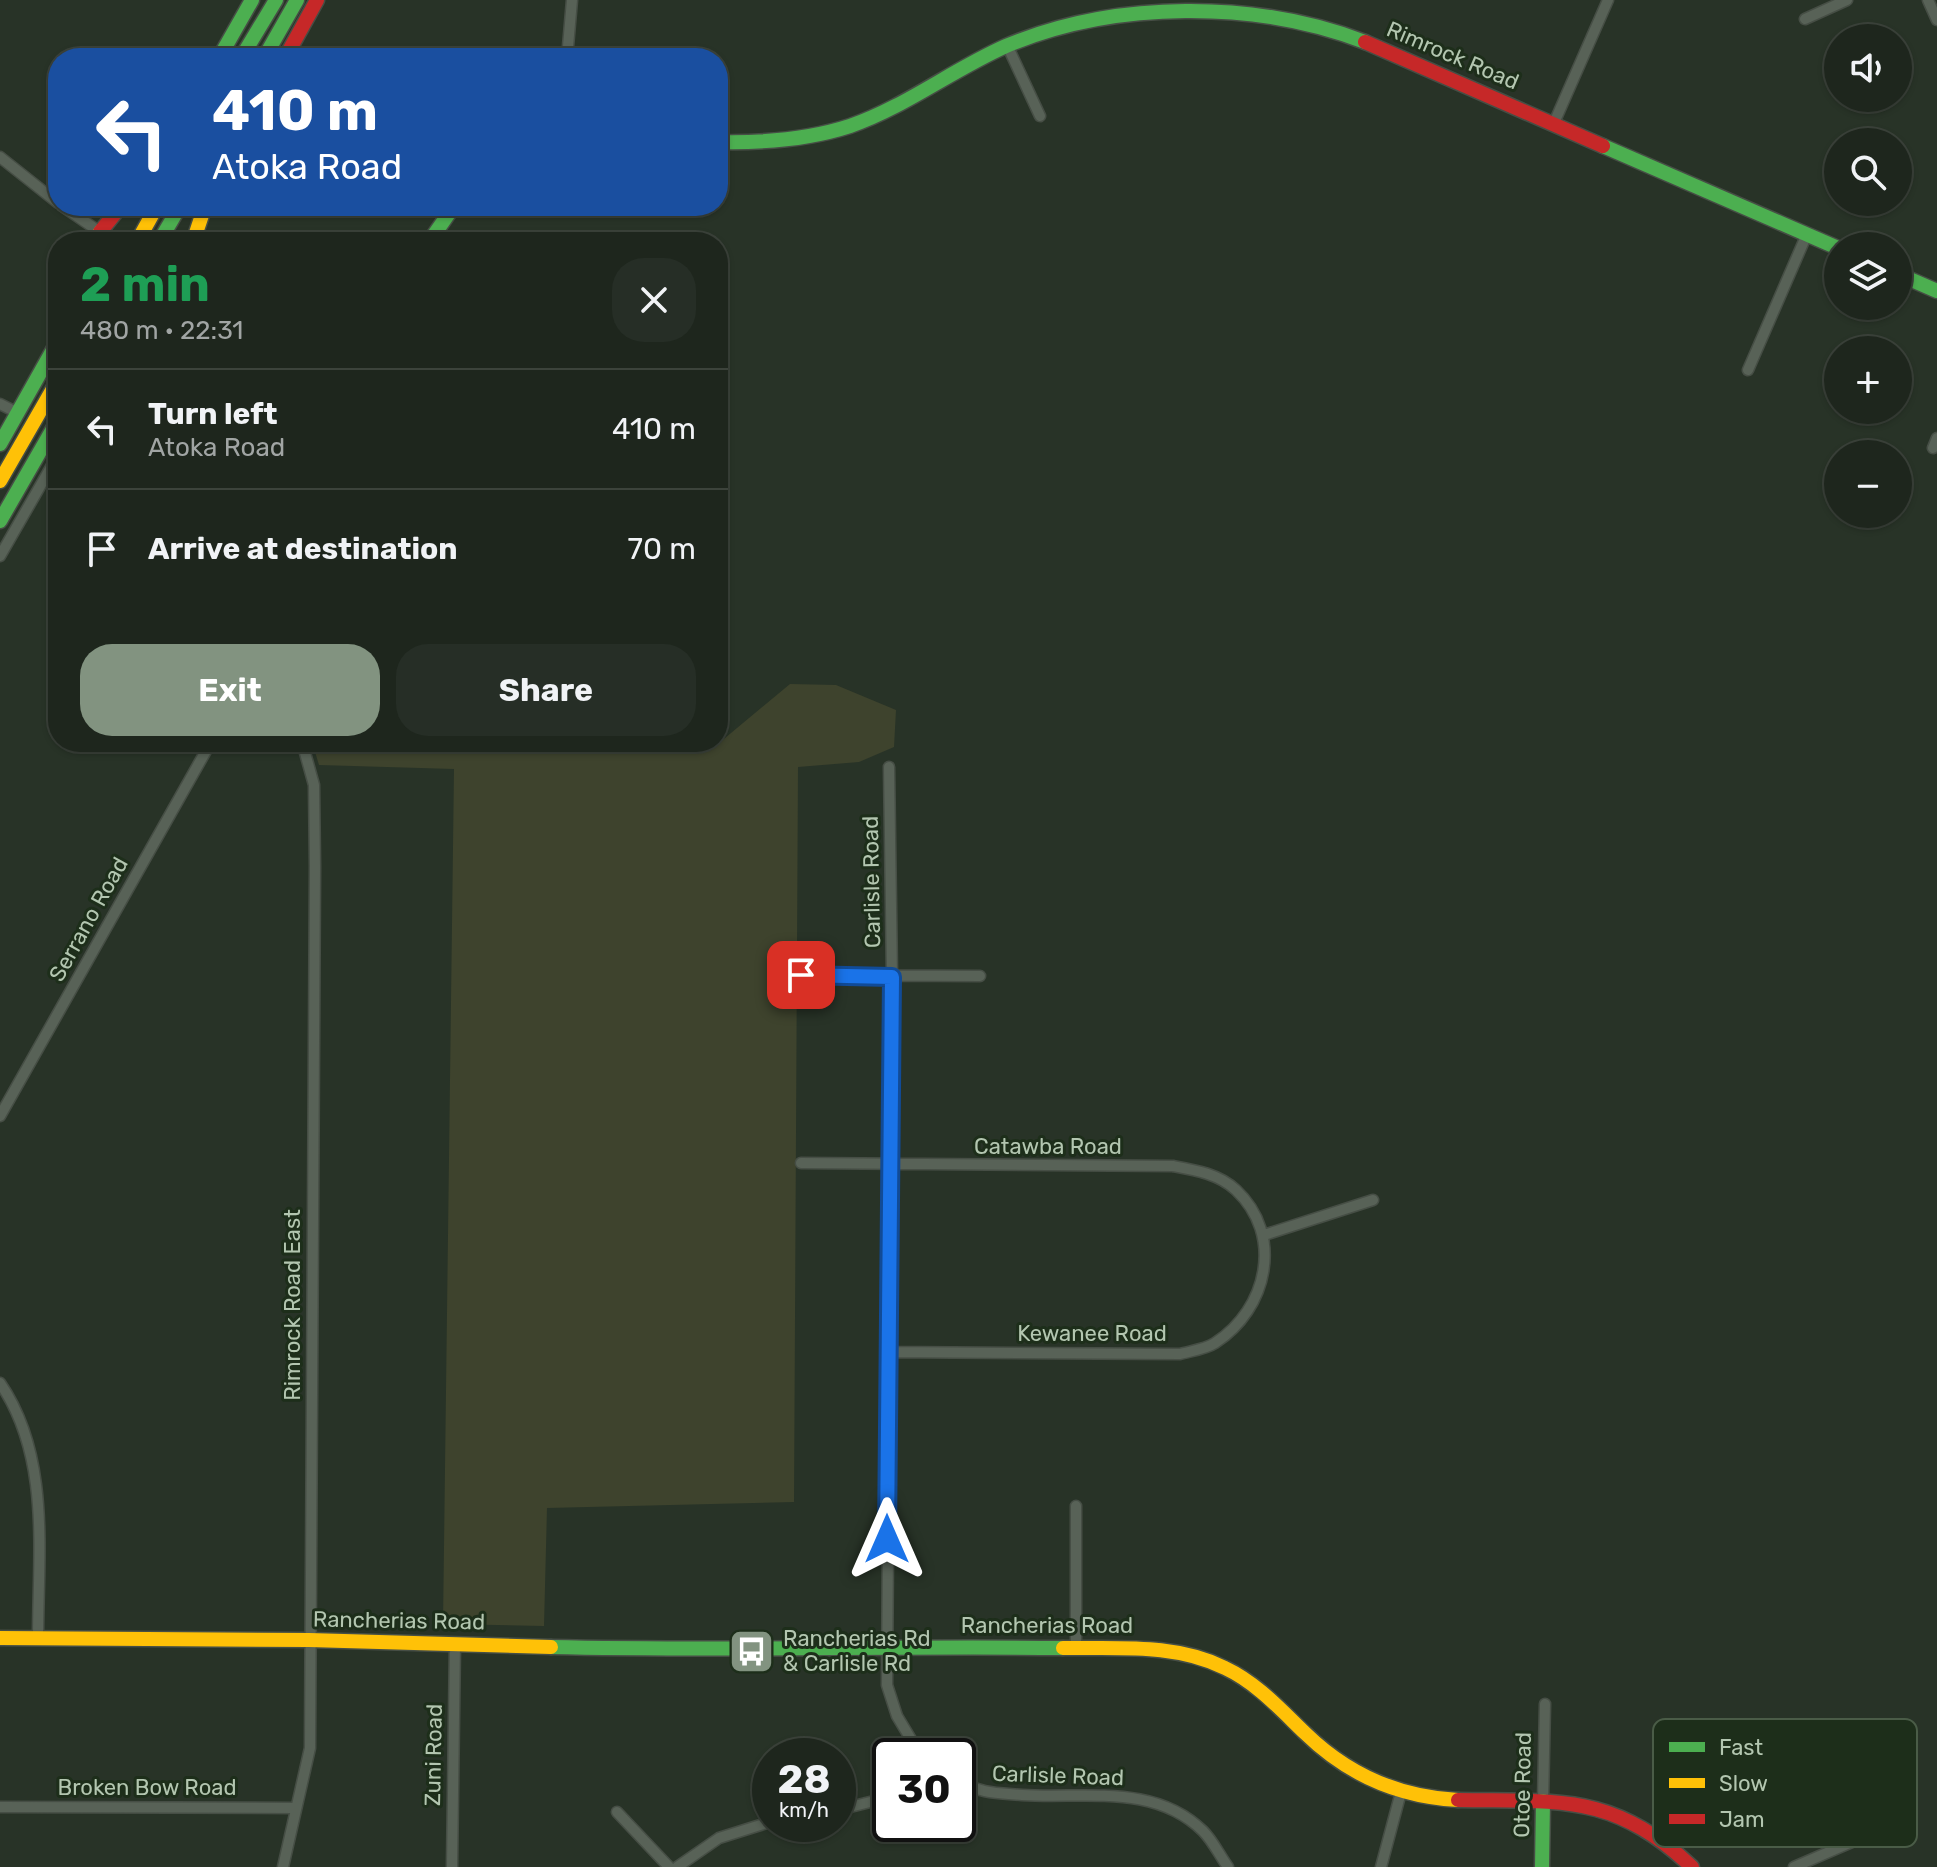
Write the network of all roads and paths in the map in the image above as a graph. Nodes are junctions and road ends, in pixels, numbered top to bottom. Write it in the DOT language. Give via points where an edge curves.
graph roads {
  1 [pos="252,0"];
  2 [pos="276,0"];
  3 [pos="297,0"];
  4 [pos="317,0"];
  5 [pos="572,0"];
  6 [pos="1608,0"];
  7 [pos="1847,0"];
  8 [pos="1928,0"];
  9 [pos="1135,4"];
  10 [pos="1805,19"];
  11 [pos="1937,20"];
  12 [pos="1007,45"];
  13 [pos="225,48"];
  14 [pos="247,48"];
  15 [pos="270,48"];
  16 [pos="291,48"];
  17 [pos="568,48"];
  18 [pos="1040,116"];
  19 [pos="1554,123"];
  20 [pos="728,142"];
  21 [pos="0,157"];
  22 [pos="48,195"];
  23 [pos="74,216"];
  24 [pos="92,232"];
  25 [pos="1807,234"];
  26 [pos="1824,242"];
  27 [pos="1912,280"];
  28 [pos="1937,291"];
  29 [pos="48,359"];
  30 [pos="1748,370"];
  31 [pos="48,397"];
  32 [pos="0,404"];
  33 [pos="18,413"];
  34 [pos="48,437"];
  35 [pos="0,444"];
  36 [pos="48,472"];
  37 [pos="0,481"];
  38 [pos="0,521"];
  39 [pos="0,556"];
  40 [pos="205,752"];
  41 [pos="305,752"];
  42 [pos="889,767"];
  43 [pos="801,975"];
  44 [pos="980,976"];
  45 [pos="892,977"];
  46 [pos="0,1116"];
  47 [pos="801,1163"];
  48 [pos="890,1165"];
  49 [pos="1373,1200"];
  50 [pos="1264,1235"];
  51 [pos="888,1352"];
  52 [pos="0,1383"];
  53 [pos="1076,1506"];
  54 [pos="0,1638"];
  55 [pos="38,1638"];
  56 [pos="309,1640"];
  57 [pos="455,1643"];
  58 [pos="887,1646"];
  59 [pos="1076,1647"];
  60 [pos="1545,1704"];
  61 [pos="910,1738"];
  62 [pos="976,1791"];
  63 [pos="1401,1792"];
  64 [pos="1543,1801"];
  65 [pos="0,1807"];
  66 [pos="294,1808"];
  67 [pos="617,1812"];
  68 [pos="752,1828"];
  69 [pos="1653,1831"];
  70 [pos="1671,1847"];
  71 [pos="1840,1847"];
  72 [pos="283,1867"];
  73 [pos="452,1867"];
  74 [pos="669,1867"];
  75 [pos="677,1867"];
  76 [pos="1228,1867"];
  77 [pos="1381,1867"];
  78 [pos="1542,1867"];
  79 [pos="1692,1867"];
  80 [pos="1794,1867"];
  1 -- 13 [label="street"];
  2 -- 14 [label="street"];
  3 -- 15 [label="street"];
  4 -- 16 [label="street"];
  5 -- 17 [label="street"];
  6 -- 19 [label="street"];
  7 -- 10 [label="street"];
  8 -- 11 [label="street"];
  9 -- 12 [label="street, Rimrock Road"];
  9 -- 19 [label="street, Rimrock Road" via="1239,7 1302,18"];
  12 -- 18 [label="street"];
  12 -- 20 [label="street, Rimrock Road" via="865,120 780,140"];
  19 -- 25 [label="street, Rimrock Road"];
  21 -- 22 [label="street"];
  23 -- 24 [label="street"];
  25 -- 26 [label="street, Rimrock Road"];
  25 -- 30 [label="street"];
  27 -- 28 [label="street"];
  29 -- 33 [label="street"];
  31 -- 37 [label="street"];
  32 -- 33 [label="street"];
  33 -- 35 [label="street"];
  34 -- 38 [label="street"];
  36 -- 39 [label="street"];
  40 -- 46 [label="street, Serrano Road"];
  41 -- 56 [label="street, Rimrock Road East" via="314,785 315,867"];
  42 -- 45 [label="street, Carlisle Road"];
  43 -- 45 [label="street"];
  44 -- 45 [label="street"];
  45 -- 48 [label="street, Carlisle Road"];
  47 -- 48 [label="street, Catawba Road"];
  48 -- 50 [label="street, Catawba Road" via="1173,1166 1205,1172 1235,1189"];
  48 -- 51 [label="street, Carlisle Road"];
  49 -- 50 [label="street"];
  50 -- 51 [label="street, Kewanee Road" via="1262,1285 1243,1322 1213,1345 1180,1354"];
  51 -- 58 [label="street, Carlisle Road"];
  52 -- 55 [label="street" via="34,1457"];
  53 -- 59 [label="street"];
  54 -- 55 [label="street, Rancherias Road"];
  55 -- 56 [label="street, Rancherias Road"];
  56 -- 57 [label="street, Rancherias Road"];
  56 -- 66 [label="street, Rimrock Road East" via="310,1748"];
  57 -- 58 [label="street, Rancherias Road" via="721,1651"];
  57 -- 73 [label="street, Zuni Road"];
  58 -- 59 [label="street, Rancherias Road"];
  58 -- 61 [label="street, Carlisle Road" via="887,1685"];
  59 -- 63 [label="street, Rancherias Road" via="1163,1649 1213,1662 1266,1696 1333,1758"];
  60 -- 64 [label="street, Otoe Road"];
  62 -- 76 [label="street, Carlisle Road" via="1117,1795 1168,1805 1204,1832"];
  63 -- 64 [label="street, Rancherias Road" via="1452,1800"];
  63 -- 77 [label="street"];
  64 -- 69 [label="street, Rancherias Road" via="1593,1805"];
  64 -- 78 [label="street, Otoe Road"];
  65 -- 66 [label="street, Broken Bow Road"];
  66 -- 72 [label="street, Rimrock Road East"];
  67 -- 74 [label="street"];
  68 -- 75 [label="street" via="719,1838"];
  70 -- 79 [label="street, Rancherias Road"];
  71 -- 80 [label="street"];
}
